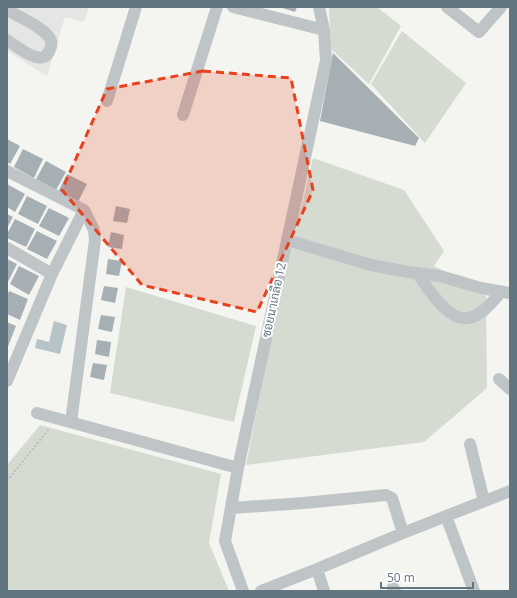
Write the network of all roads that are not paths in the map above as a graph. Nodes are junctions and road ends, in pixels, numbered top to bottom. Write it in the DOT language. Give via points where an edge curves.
graph roads {
  1 [pos="136,7"];
  2 [pos="217,7"];
  3 [pos="232,7"];
  4 [pos="319,7"];
  5 [pos="446,7"];
  6 [pos="501,7"];
  7 [pos="7,10"];
  8 [pos="324,30"];
  9 [pos="7,40"];
  10 [pos="107,100"];
  11 [pos="183,115"];
  12 [pos="7,171"];
  13 [pos="84,210"];
  14 [pos="287,240"];
  15 [pos="7,248"];
  16 [pos="417,273"];
  17 [pos="52,274"];
  18 [pos="505,292"];
  19 [pos="499,379"];
  20 [pos="7,381"];
  21 [pos="510,389"];
  22 [pos="37,412"];
  23 [pos="71,422"];
  24 [pos="470,444"];
  25 [pos="238,468"];
  26 [pos="510,491"];
  27 [pos="484,501"];
  28 [pos="231,508"];
  29 [pos="446,516"];
  30 [pos="403,533"];
  31 [pos="317,569"];
  32 [pos="243,591"];
  33 [pos="261,591"];
  34 [pos="324,591"];
  35 [pos="474,591"];
  1 -- 10 [label="street"];
  2 -- 11 [label="street"];
  3 -- 8 [label="street"];
  4 -- 8 [label="street, ซอยนาเกลือ 12"];
  5 -- 6 [label="street" via="479,32"];
  7 -- 9 [label="street" via="47,35 51,44 47,56 39,59"];
  8 -- 14 [label="street, ซอยนาเกลือ 12" via="326,60"];
  12 -- 13 [label="street"];
  13 -- 17 [label="street"];
  13 -- 23 [label="street" via="94,230 95,240"];
  14 -- 16 [label="street" via="372,265"];
  14 -- 25 [label="street, ซอยนาเกลือ 12"];
  15 -- 17 [label="street"];
  16 -- 18 [label="street"];
  16 -- 18 [label="street" via="447,311 463,319 478,314"];
  17 -- 20 [label="street"];
  19 -- 21 [label="street"];
  22 -- 23 [label="street"];
  23 -- 25 [label="street"];
  24 -- 27 [label="street"];
  25 -- 28 [label="street, ซอยนาเกลือ 12"];
  26 -- 27 [label="street"];
  27 -- 29 [label="street"];
  28 -- 30 [label="street" via="386,495 394,501"];
  28 -- 32 [label="street, ซอยนาเกลือ 12" via="225,541"];
  29 -- 30 [label="street"];
  29 -- 35 [label="street"];
  30 -- 31 [label="street"];
  31 -- 33 [label="street"];
  31 -- 34 [label="street"];
}
